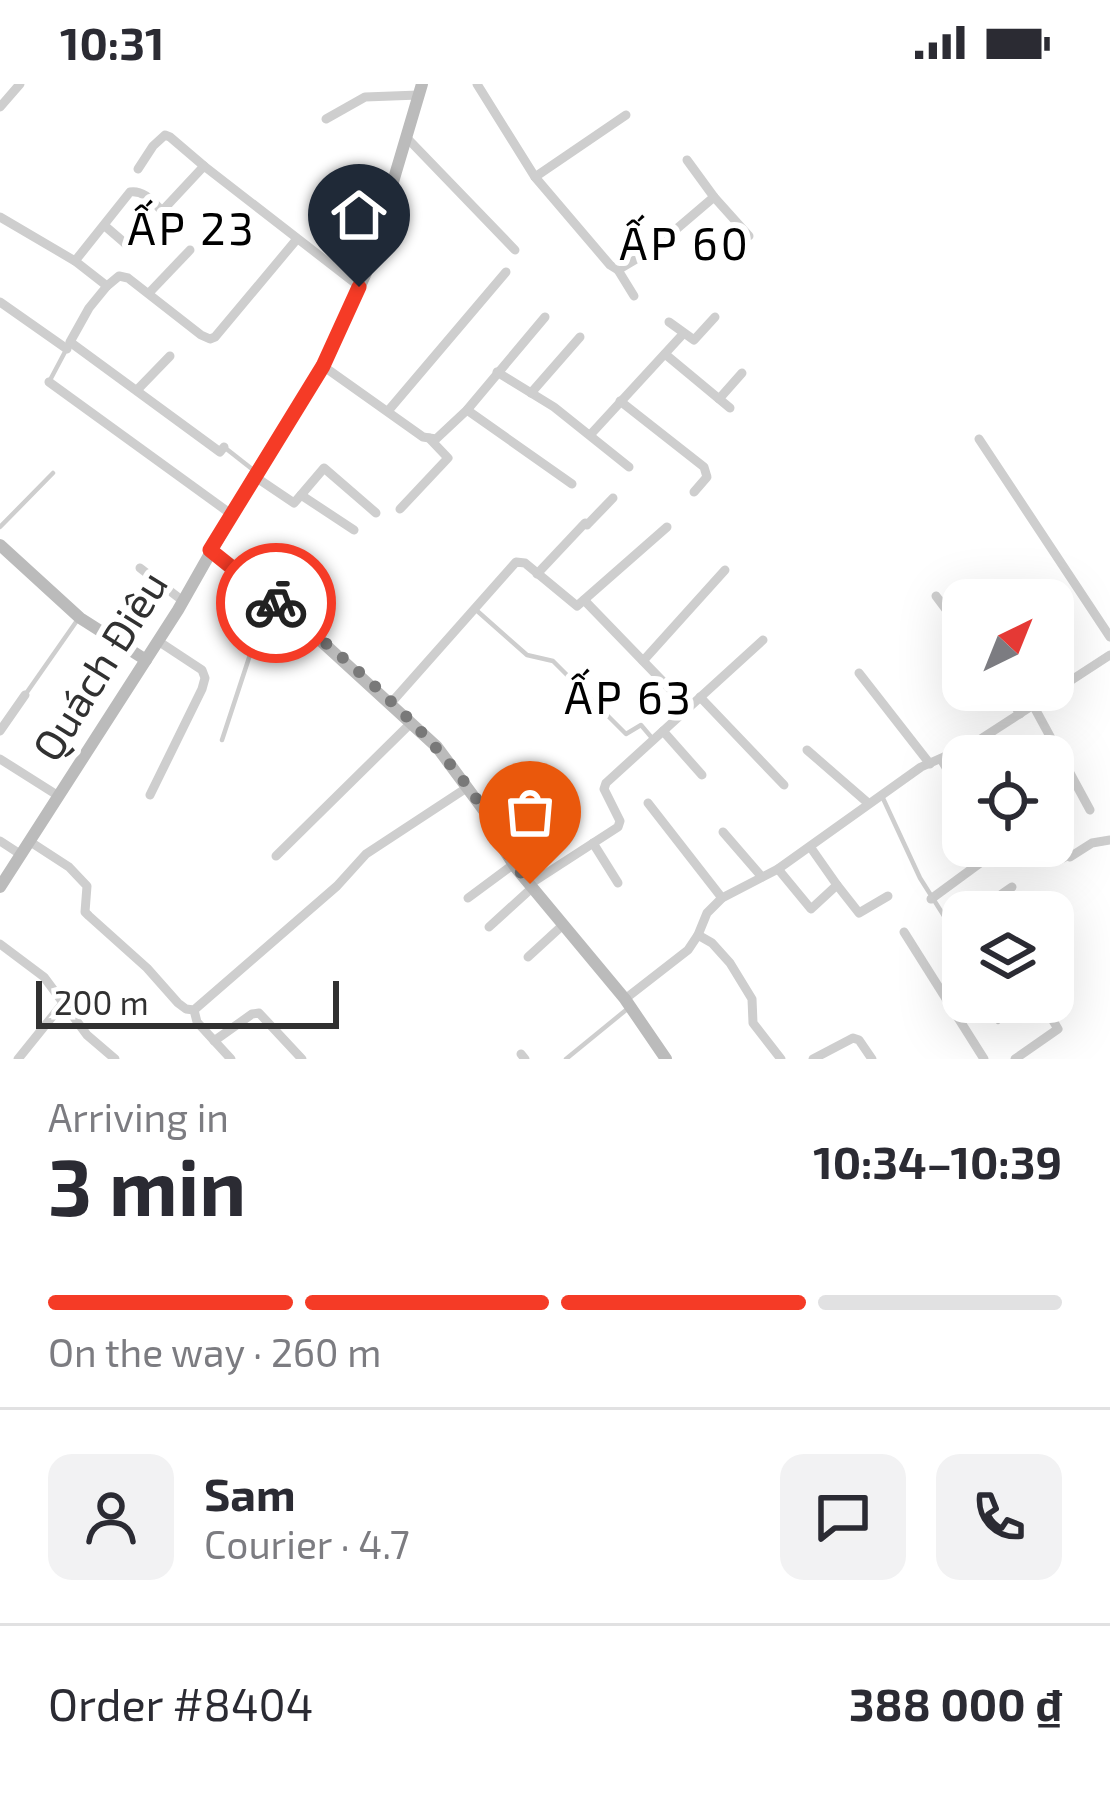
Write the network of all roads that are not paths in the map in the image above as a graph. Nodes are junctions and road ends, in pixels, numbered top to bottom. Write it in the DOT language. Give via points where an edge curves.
graph roads {
  1 [pos="20,84"];
  2 [pos="477,84"];
  3 [pos="420,90"];
  4 [pos="0,106"];
  5 [pos="626,115"];
  6 [pos="326,119"];
  7 [pos="406,138"];
  8 [pos="687,160"];
  9 [pos="204,166"];
  10 [pos="138,169"];
  11 [pos="535,176"];
  12 [pos="714,197"];
  13 [pos="0,217"];
  14 [pos="105,226"];
  15 [pos="749,236"];
  16 [pos="297,239"];
  17 [pos="127,245"];
  18 [pos="190,250"];
  19 [pos="514,250"];
  20 [pos="75,261"];
  21 [pos="618,270"];
  22 [pos="506,272"];
  23 [pos="106,286"];
  24 [pos="359,287"];
  25 [pos="149,293"];
  26 [pos="634,296"];
  27 [pos="0,302"];
  28 [pos="715,316"];
  29 [pos="545,317"];
  30 [pos="669,322"];
  31 [pos="682,334"];
  32 [pos="580,337"];
  33 [pos="68,346"];
  34 [pos="665,354"];
  35 [pos="170,356"];
  36 [pos="323,366"];
  37 [pos="497,372"];
  38 [pos="742,374"];
  39 [pos="49,382"];
  40 [pos="138,389"];
  41 [pos="531,393"];
  42 [pos="719,399"];
  43 [pos="620,401"];
  44 [pos="730,408"];
  45 [pos="467,410"];
  46 [pos="388,411"];
  47 [pos="591,434"];
  48 [pos="429,438"];
  49 [pos="979,440"];
  50 [pos="224,447"];
  51 [pos="628,467"];
  52 [pos="53,473"];
  53 [pos="255,474"];
  54 [pos="572,484"];
  55 [pos="694,492"];
  56 [pos="302,495"];
  57 [pos="613,498"];
  58 [pos="400,509"];
  59 [pos="376,513"];
  60 [pos="232,514"];
  61 [pos="0,527"];
  62 [pos="667,527"];
  63 [pos="354,530"];
  64 [pos="0,545"];
  65 [pos="210,550"];
  66 [pos="140,568"];
  67 [pos="725,570"];
  68 [pos="537,574"];
  69 [pos="936,596"];
  70 [pos="269,597"];
  71 [pos="584,600"];
  72 [pos="183,601"];
  73 [pos="942,604"];
  74 [pos="475,609"];
  75 [pos="80,618"];
  76 [pos="1110,638"];
  77 [pos="763,640"];
  78 [pos="158,641"];
  79 [pos="1110,655"];
  80 [pos="146,660"];
  81 [pos="643,661"];
  82 [pos="859,673"];
  83 [pos="1074,679"];
  84 [pos="674,693"];
  85 [pos="25,695"];
  86 [pos="700,697"];
  87 [pos="391,703"];
  88 [pos="1018,711"];
  89 [pos="1025,711"];
  90 [pos="1037,711"];
  91 [pos="1020,714"];
  92 [pos="411,723"];
  93 [pos="0,731"];
  94 [pos="663,731"];
  95 [pos="222,740"];
  96 [pos="653,740"];
  97 [pos="807,750"];
  98 [pos="0,759"];
  99 [pos="935,761"];
  100 [pos="942,770"];
  101 [pos="702,776"];
  102 [pos="784,785"];
  103 [pos="468,787"];
  104 [pos="881,794"];
  105 [pos="57,795"];
  106 [pos="150,795"];
  107 [pos="648,803"];
  108 [pos="868,803"];
  109 [pos="1090,810"];
  110 [pos="723,832"];
  111 [pos="1110,840"];
  112 [pos="29,841"];
  113 [pos="0,842"];
  114 [pos="593,843"];
  115 [pos="811,848"];
  116 [pos="20,854"];
  117 [pos="1074,854"];
  118 [pos="276,856"];
  119 [pos="514,864"];
  120 [pos="973,867"];
  121 [pos="778,869"];
  122 [pos="762,877"];
  123 [pos="618,883"];
  124 [pos="837,885"];
  125 [pos="532,886"];
  126 [pos="1012,886"];
  127 [pos="0,887"];
  128 [pos="1005,891"];
  129 [pos="888,896"];
  130 [pos="468,898"];
  131 [pos="722,898"];
  132 [pos="932,899"];
  133 [pos="942,916"];
  134 [pos="564,924"];
  135 [pos="489,928"];
  136 [pos="904,932"];
  137 [pos="698,935"];
  138 [pos="0,944"];
  139 [pos="528,958"];
  140 [pos="64,1002"];
  141 [pos="627,1003"];
  142 [pos="194,1010"];
  143 [pos="1054,1023"];
  144 [pos="214,1040"];
  145 [pos="18,1059"];
  146 [pos="116,1059"];
  147 [pos="231,1059"];
  148 [pos="302,1059"];
  149 [pos="566,1059"];
  150 [pos="666,1059"];
  151 [pos="781,1059"];
  152 [pos="813,1059"];
  153 [pos="872,1059"];
  154 [pos="984,1059"];
  155 [pos="1015,1059"];
  1 -- 4 [label="street"];
  2 -- 11 [label="street"];
  3 -- 6 [label="street" via="365,97"];
  3 -- 7 [label="main road, Quách Điêu"];
  5 -- 11 [label="street"];
  7 -- 19 [label="street"];
  7 -- 24 [label="main road, Quách Điêu"];
  8 -- 12 [label="street"];
  9 -- 10 [label="street" via="165,135"];
  9 -- 14 [label="street" via="162,211 130,192"];
  9 -- 16 [label="street"];
  11 -- 21 [label="street"];
  12 -- 15 [label="street"];
  12 -- 21 [label="street"];
  13 -- 20 [label="street"];
  14 -- 17 [label="street"];
  14 -- 20 [label="street"];
  16 -- 24 [label="street"];
  16 -- 25 [label="street" via="213,338"];
  18 -- 25 [label="street"];
  20 -- 23 [label="street"];
  21 -- 26 [label="street"];
  22 -- 46 [label="street"];
  23 -- 25 [label="street" via="122,276"];
  23 -- 33 [label="street"];
  24 -- 36 [label="main road, Quách Điêu"];
  27 -- 33 [label="street"];
  28 -- 31 [label="street" via="696,340"];
  29 -- 37 [label="street"];
  30 -- 31 [label="street"];
  31 -- 34 [label="street"];
  32 -- 41 [label="street"];
  33 -- 39 [label="lane"];
  33 -- 40 [label="street"];
  34 -- 42 [label="street"];
  34 -- 43 [label="street"];
  35 -- 40 [label="street"];
  36 -- 46 [label="street"];
  36 -- 53 [label="main road, Quách Điêu"];
  37 -- 41 [label="street"];
  37 -- 45 [label="street"];
  38 -- 42 [label="street"];
  39 -- 60 [label="street"];
  40 -- 50 [label="street" via="220,452"];
  41 -- 47 [label="street"];
  42 -- 44 [label="street"];
  43 -- 47 [label="street"];
  43 -- 55 [label="street" via="705,469"];
  45 -- 48 [label="street"];
  45 -- 54 [label="street"];
  46 -- 48 [label="street"];
  47 -- 51 [label="street"];
  48 -- 58 [label="street" via="448,458"];
  49 -- 76 [label="street"];
  50 -- 53 [label="lane"];
  52 -- 61 [label="lane"];
  53 -- 56 [label="street" via="294,503"];
  53 -- 60 [label="main road, Quách Điêu"];
  56 -- 59 [label="street" via="324,468"];
  56 -- 63 [label="street"];
  57 -- 68 [label="street"];
  60 -- 65 [label="main road, Quách Điêu"];
  62 -- 71 [label="street"];
  64 -- 75 [label="main road"];
  65 -- 70 [label="main road"];
  65 -- 72 [label="main road, Quách Điêu"];
  66 -- 72 [label="street"];
  67 -- 81 [label="street"];
  68 -- 71 [label="street" via="574,605"];
  68 -- 74 [label="street" via="516,562"];
  69 -- 73 [label="street"];
  70 -- 87 [label="main road"];
  70 -- 95 [label="lane"];
  71 -- 81 [label="street"];
  72 -- 78 [label="main road, Quách Điêu"];
  74 -- 87 [label="street"];
  74 -- 96 [label="lane" via="527,655 554,661 626,734 640,725"];
  75 -- 80 [label="main road"];
  75 -- 85 [label="lane"];
  77 -- 86 [label="street"];
  78 -- 80 [label="main road, Quách Điêu"];
  78 -- 106 [label="street" via="205,678"];
  79 -- 83 [label="street"];
  80 -- 105 [label="main road, Quách Điêu"];
  81 -- 84 [label="street"];
  82 -- 99 [label="street"];
  85 -- 93 [label="street"];
  86 -- 94 [label="street"];
  86 -- 102 [label="street"];
  87 -- 92 [label="main road"];
  88 -- 91 [label="street"];
  89 -- 91 [label="street"];
  90 -- 109 [label="street"];
  91 -- 99 [label="street"];
  92 -- 103 [label="main road"];
  92 -- 118 [label="street"];
  94 -- 96 [label="street"];
  94 -- 101 [label="street"];
  96 -- 114 [label="street" via="606,783 620,821"];
  97 -- 108 [label="street"];
  98 -- 105 [label="street"];
  99 -- 100 [label="street"];
  99 -- 104 [label="street"];
  103 -- 119 [label="main road"];
  103 -- 142 [label="street" via="366,854"];
  104 -- 108 [label="street"];
  104 -- 132 [label="lane"];
  105 -- 112 [label="main road, Quách Điêu"];
  107 -- 131 [label="street"];
  108 -- 115 [label="street"];
  110 -- 122 [label="street"];
  111 -- 117 [label="street"];
  112 -- 116 [label="main road, Quách Điêu"];
  112 -- 142 [label="street" via="87,886 85,912"];
  113 -- 116 [label="street"];
  114 -- 123 [label="street"];
  114 -- 125 [label="street"];
  115 -- 121 [label="street"];
  115 -- 124 [label="street"];
  116 -- 127 [label="main road, Quách Điêu"];
  119 -- 125 [label="main road"];
  119 -- 130 [label="street"];
  120 -- 132 [label="street"];
  121 -- 122 [label="street"];
  121 -- 124 [label="street" via="811,909"];
  122 -- 131 [label="street"];
  124 -- 129 [label="street" via="859,913"];
  125 -- 134 [label="main road"];
  125 -- 135 [label="street"];
  126 -- 128 [label="street"];
  131 -- 137 [label="street"];
  132 -- 133 [label="lane"];
  134 -- 139 [label="street"];
  134 -- 141 [label="main road"];
  136 -- 154 [label="street"];
  137 -- 141 [label="street"];
  137 -- 151 [label="street" via="730,963 752,999 753,1023"];
  138 -- 140 [label="street"];
  140 -- 145 [label="street"];
  140 -- 146 [label="street"];
  141 -- 149 [label="lane"];
  141 -- 150 [label="main road"];
  142 -- 144 [label="street"];
  143 -- 155 [label="street" via="1058,1029"];
  144 -- 147 [label="street"];
  144 -- 148 [label="street" via="259,1013"];
  152 -- 153 [label="street" via="853,1037"];
}
